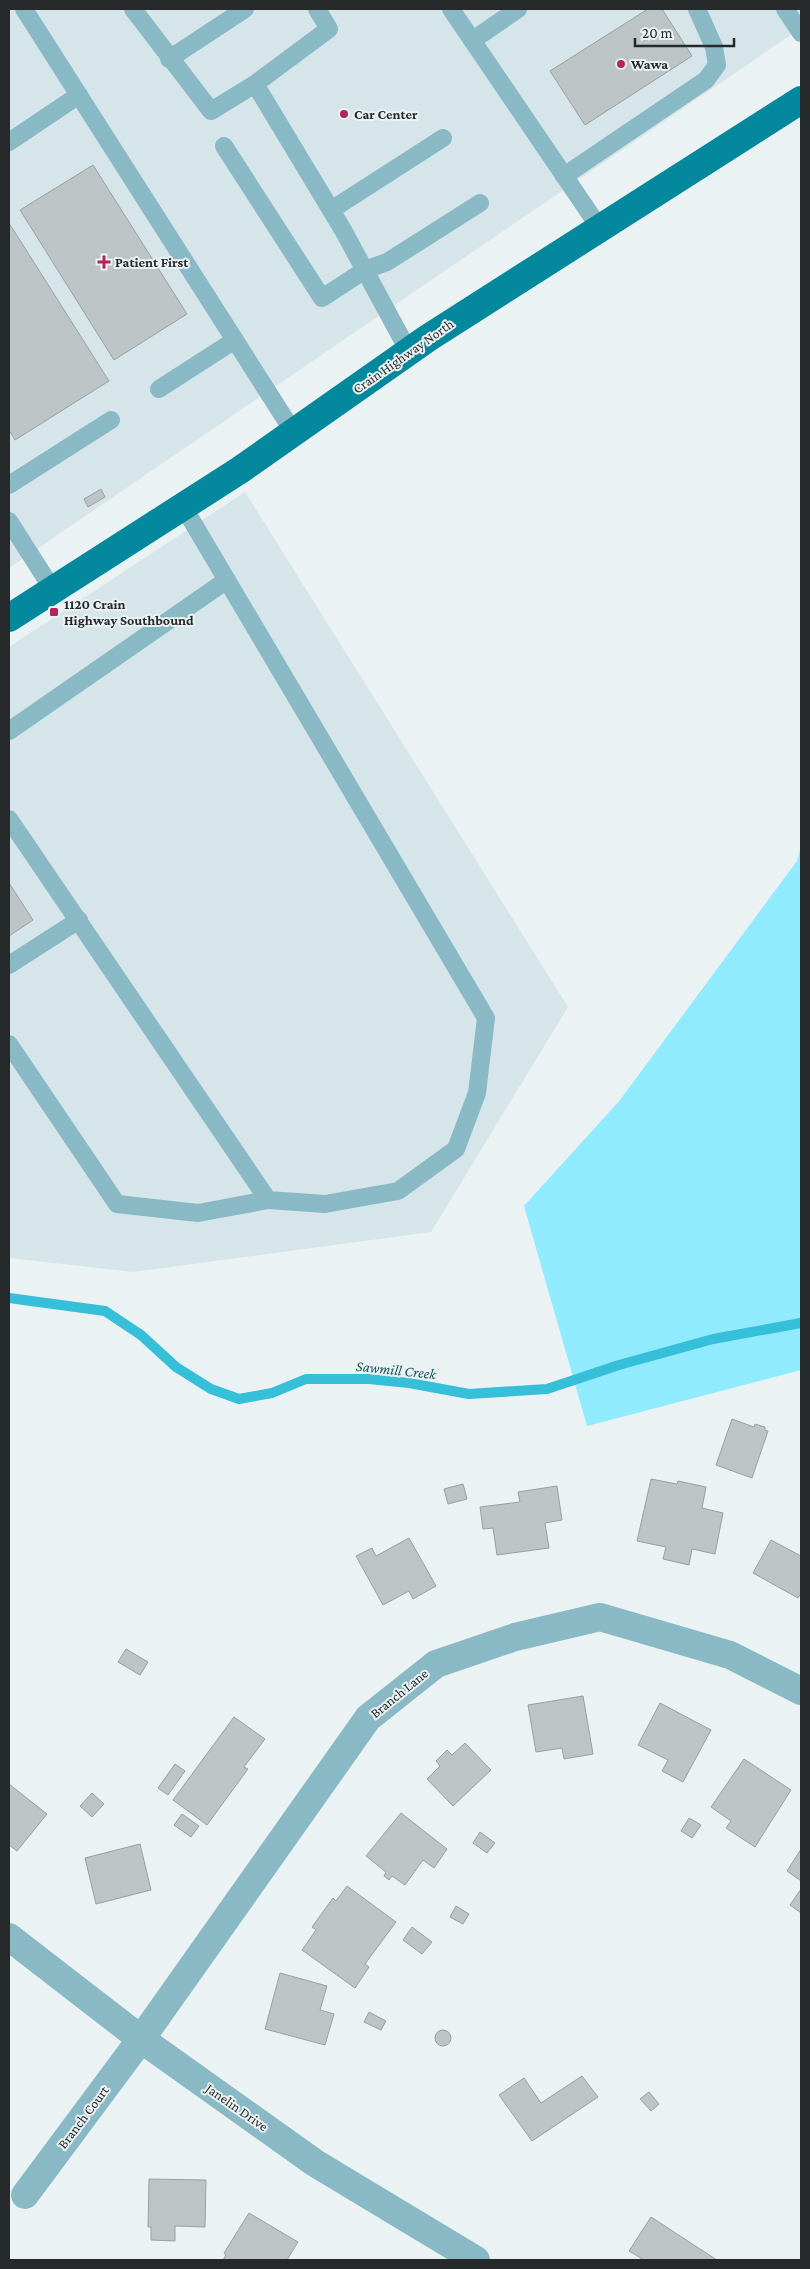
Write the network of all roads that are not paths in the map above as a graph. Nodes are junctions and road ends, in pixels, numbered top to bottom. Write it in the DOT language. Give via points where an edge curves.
graph roads {
  1 [pos="24,9"];
  2 [pos="133,9"];
  3 [pos="245,9"];
  4 [pos="317,9"];
  5 [pos="452,9"];
  6 [pos="518,9"];
  7 [pos="697,9"];
  8 [pos="785,9"];
  9 [pos="801,34"];
  10 [pos="473,40"];
  11 [pos="169,59"];
  12 [pos="255,84"];
  13 [pos="79,95"];
  14 [pos="801,100"];
  15 [pos="443,138"];
  16 [pos="9,142"];
  17 [pos="224,146"];
  18 [pos="564,176"];
  19 [pos="480,203"];
  20 [pos="331,210"];
  21 [pos="599,227"];
  22 [pos="366,270"];
  23 [pos="235,340"];
  24 [pos="409,352"];
  25 [pos="159,389"];
  26 [pos="111,420"];
  27 [pos="294,433"];
  28 [pos="9,485"];
  29 [pos="183,506"];
  30 [pos="9,521"];
  31 [pos="227,580"];
  32 [pos="53,590"];
  33 [pos="9,618"];
  34 [pos="9,731"];
  35 [pos="9,819"];
  36 [pos="78,920"];
  37 [pos="9,965"];
  38 [pos="9,1044"];
  39 [pos="268,1200"];
  40 [pos="801,1691"];
  41 [pos="9,1937"];
  42 [pos="141,2039"];
  43 [pos="25,2195"];
  44 [pos="476,2260"];
  1 -- 13 [label="lane"];
  2 -- 11 [label="lane"];
  3 -- 11 [label="lane"];
  4 -- 12 [label="lane" via="329,29"];
  5 -- 10 [label="lane"];
  6 -- 10 [label="lane"];
  7 -- 18 [label="lane" via="714,47 717,65 706,80"];
  8 -- 9 [label="lane"];
  10 -- 18 [label="lane"];
  11 -- 12 [label="lane" via="211,111"];
  12 -- 20 [label="lane"];
  13 -- 16 [label="lane"];
  13 -- 23 [label="lane"];
  14 -- 21 [label="main road, Crain Highway North"];
  15 -- 20 [label="lane"];
  17 -- 22 [label="lane" via="322,298"];
  18 -- 21 [label="lane"];
  19 -- 22 [label="lane" via="387,262"];
  20 -- 22 [label="lane"];
  21 -- 24 [label="main road, Crain Highway North"];
  22 -- 24 [label="lane"];
  23 -- 25 [label="lane"];
  23 -- 27 [label="lane"];
  24 -- 27 [label="main road, Crain Highway North"];
  26 -- 28 [label="lane"];
  27 -- 29 [label="main road, Crain Highway North"];
  29 -- 31 [label="lane"];
  29 -- 32 [label="main road, Crain Highway North"];
  30 -- 32 [label="lane"];
  31 -- 34 [label="lane"];
  31 -- 39 [label="lane" via="486,1018 477,1093 456,1149 398,1192 325,1204"];
  32 -- 33 [label="main road, Crain Highway North"];
  35 -- 36 [label="lane"];
  36 -- 37 [label="lane"];
  36 -- 39 [label="lane"];
  38 -- 39 [label="lane" via="117,1204 198,1213"];
  40 -- 42 [label="street, Branch Lane" via="730,1655 600,1617 516,1637 436,1664 368,1718"];
  41 -- 42 [label="street, Janelin Drive"];
  42 -- 43 [label="street, Branch Court"];
  42 -- 44 [label="street, Janelin Drive" via="316,2163"];
}
